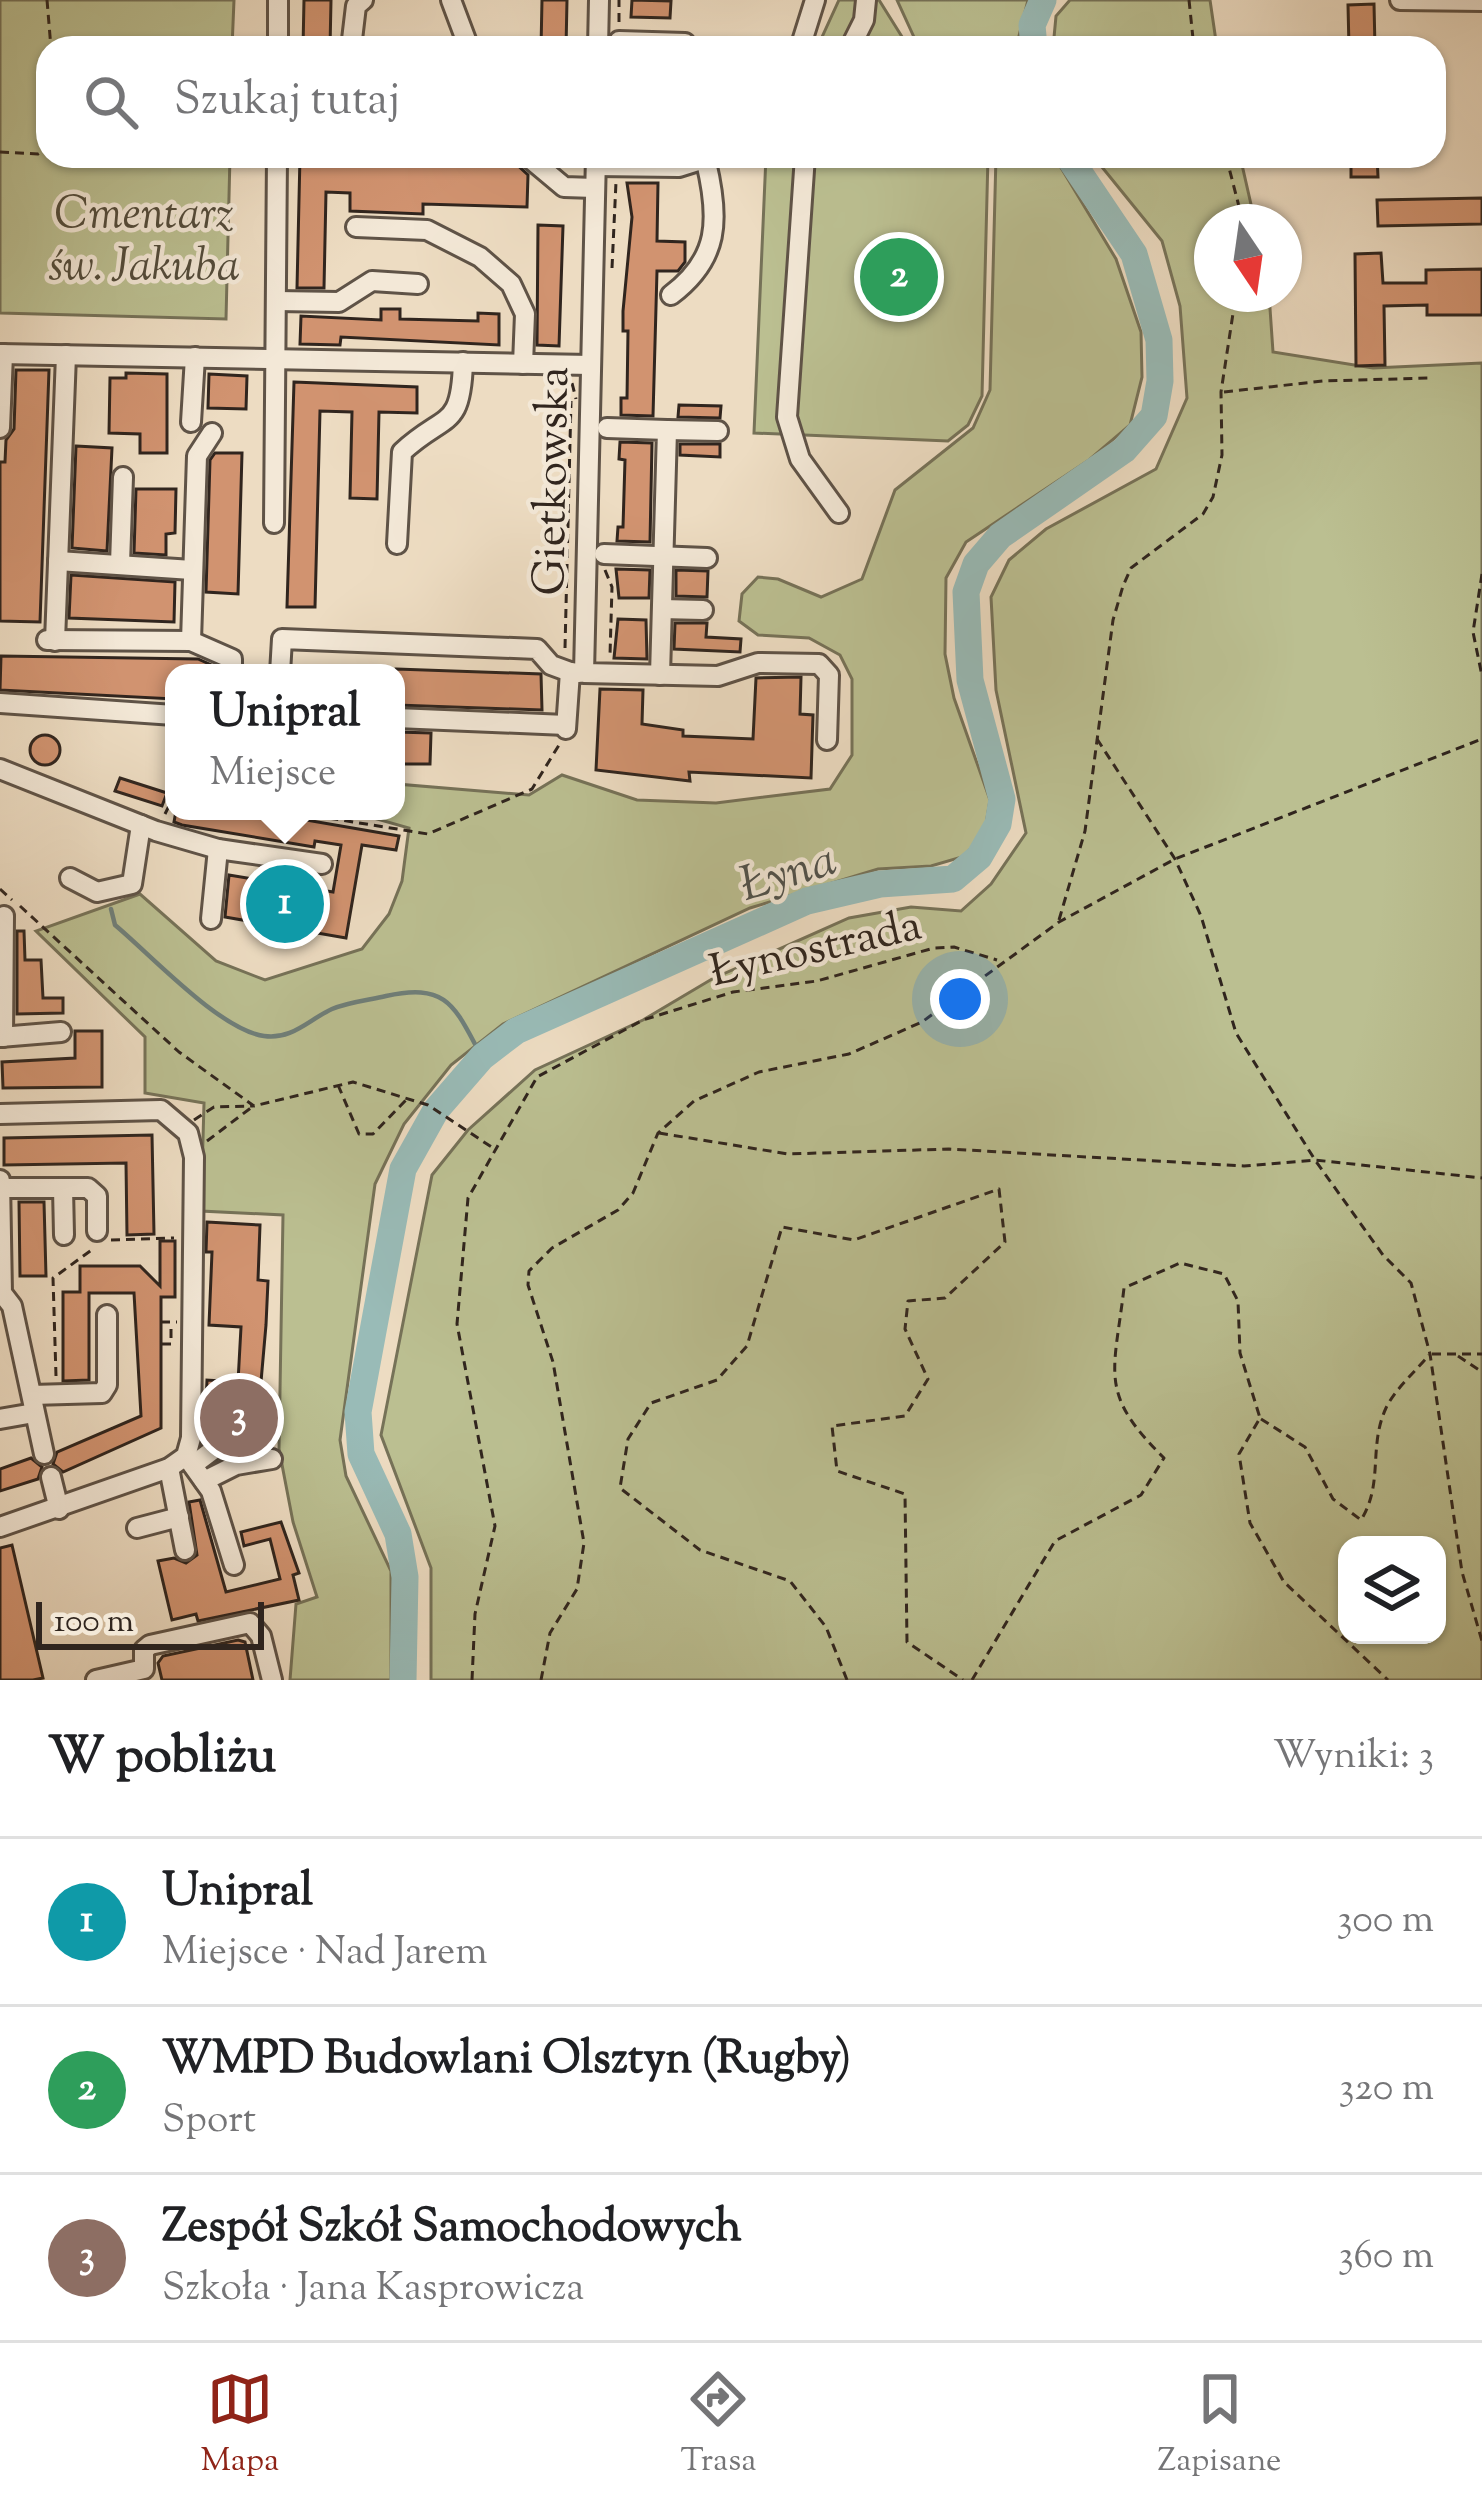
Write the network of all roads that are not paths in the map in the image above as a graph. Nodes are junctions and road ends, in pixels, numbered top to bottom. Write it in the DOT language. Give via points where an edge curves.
graph roads {
  1 [pos="278,0"];
  2 [pos="363,0"];
  3 [pos="451,0"];
  4 [pos="599,0"];
  5 [pos="815,0"];
  6 [pos="866,0"];
  7 [pos="1400,0"];
  8 [pos="1482,1"];
  9 [pos="278,36"];
  10 [pos="352,36"];
  11 [pos="464,36"];
  12 [pos="598,36"];
  13 [pos="804,36"];
  14 [pos="856,36"];
  15 [pos="278,168"];
  16 [pos="542,168"];
  17 [pos="596,168"];
  18 [pos="710,168"];
  19 [pos="805,168"];
  20 [pos="595,188"];
  21 [pos="356,226"];
  22 [pos="418,284"];
  23 [pos="671,295"];
  24 [pos="277,301"];
  25 [pos="1,354"];
  26 [pos="66,355"];
  27 [pos="195,357"];
  28 [pos="276,359"];
  29 [pos="463,362"];
  30 [pos="523,364"];
  31 [pos="591,365"];
  32 [pos="191,422"];
  33 [pos="0,428"];
  34 [pos="607,428"];
  35 [pos="667,430"];
  36 [pos="718,431"];
  37 [pos="212,433"];
  38 [pos="123,476"];
  39 [pos="839,512"];
  40 [pos="274,523"];
  41 [pos="398,544"];
  42 [pos="604,554"];
  43 [pos="664,556"];
  44 [pos="707,558"];
  45 [pos="58,561"];
  46 [pos="120,564"];
  47 [pos="192,570"];
  48 [pos="662,609"];
  49 [pos="703,610"];
  50 [pos="191,641"];
  51 [pos="232,664"];
  52 [pos="281,664"];
  53 [pos="577,673"];
  54 [pos="660,675"];
  55 [pos="0,703"];
  56 [pos="165,714"];
  57 [pos="405,718"];
  58 [pos="826,740"];
  59 [pos="0,769"];
  60 [pos="148,828"];
  61 [pos="218,849"];
  62 [pos="322,864"];
  63 [pos="70,878"];
  64 [pos="4,916"];
  65 [pos="211,920"];
  66 [pos="61,1032"];
  67 [pos="2,1037"];
  68 [pos="0,1114"];
  69 [pos="0,1184"];
  70 [pos="63,1188"];
  71 [pos="97,1231"];
  72 [pos="64,1235"];
  73 [pos="1,1293"];
  74 [pos="107,1315"];
  75 [pos="33,1404"];
  76 [pos="2,1424"];
  77 [pos="217,1447"];
  78 [pos="44,1454"];
  79 [pos="272,1459"];
  80 [pos="188,1467"];
  81 [pos="51,1477"];
  82 [pos="59,1509"];
  83 [pos="179,1517"];
  84 [pos="0,1526"];
  85 [pos="137,1528"];
  86 [pos="185,1550"];
  87 [pos="234,1565"];
  88 [pos="96,1680"];
  89 [pos="272,1680"];
  1 -- 9 [label="street"];
  2 -- 10 [label="street"];
  3 -- 11 [label="street"];
  4 -- 12 [label="street"];
  5 -- 13 [label="street"];
  6 -- 14 [label="street"];
  7 -- 8 [label="street"];
  15 -- 24 [label="street"];
  16 -- 20 [label="street" via="565,187"];
  17 -- 20 [label="street, Gietkowska"];
  18 -- 23 [label="street" via="712,254"];
  19 -- 39 [label="street" via="787,417 800,459"];
  20 -- 31 [label="street, Gietkowska"];
  21 -- 30 [label="street" via="428,230 480,257 511,284 525,314"];
  22 -- 24 [label="street" via="372,281 339,302"];
  24 -- 28 [label="street"];
  25 -- 26 [label="street"];
  25 -- 33 [label="street"];
  26 -- 27 [label="street"];
  26 -- 45 [label="street"];
  27 -- 28 [label="street"];
  27 -- 32 [label="street"];
  28 -- 29 [label="street"];
  28 -- 40 [label="street"];
  29 -- 30 [label="street"];
  29 -- 41 [label="street" via="462,403 402,452"];
  30 -- 31 [label="street"];
  31 -- 53 [label="street, Gietkowska"];
  34 -- 35 [label="street"];
  35 -- 36 [label="street"];
  35 -- 43 [label="street"];
  37 -- 47 [label="street" via="197,456"];
  38 -- 46 [label="street"];
  42 -- 43 [label="street"];
  43 -- 44 [label="street"];
  43 -- 48 [label="street"];
  45 -- 46 [label="street"];
  45 -- 50 [label="street" via="48,640"];
  46 -- 47 [label="street"];
  47 -- 50 [label="street"];
  48 -- 49 [label="street"];
  48 -- 54 [label="street"];
  50 -- 51 [label="street"];
  52 -- 53 [label="street" via="282,640 537,649"];
  53 -- 54 [label="street"];
  53 -- 57 [label="street, Gietkowska" via="566,727"];
  54 -- 58 [label="street" via="819,664 829,675"];
  55 -- 56 [label="street"];
  59 -- 60 [label="street"];
  60 -- 61 [label="street"];
  60 -- 63 [label="street" via="132,884 97,892"];
  61 -- 62 [label="street"];
  61 -- 65 [label="street"];
  64 -- 67 [label="street"];
  66 -- 67 [label="street"];
  68 -- 80 [label="street" via="161,1111 188,1133"];
  69 -- 70 [label="street"];
  69 -- 73 [label="street"];
  70 -- 71 [label="street" via="94,1191"];
  70 -- 72 [label="street"];
  73 -- 75 [label="street" via="12,1306"];
  74 -- 75 [label="street" via="102,1393"];
  75 -- 76 [label="street"];
  75 -- 78 [label="street"];
  77 -- 80 [label="street"];
  79 -- 80 [label="street"];
  80 -- 82 [label="street"];
  80 -- 83 [label="street"];
  80 -- 87 [label="street" via="224,1525"];
  81 -- 82 [label="street"];
  82 -- 84 [label="street"];
  83 -- 85 [label="street"];
  83 -- 86 [label="street"];
  88 -- 89 [label="street" via="144,1670 150,1645 250,1623"];
}
